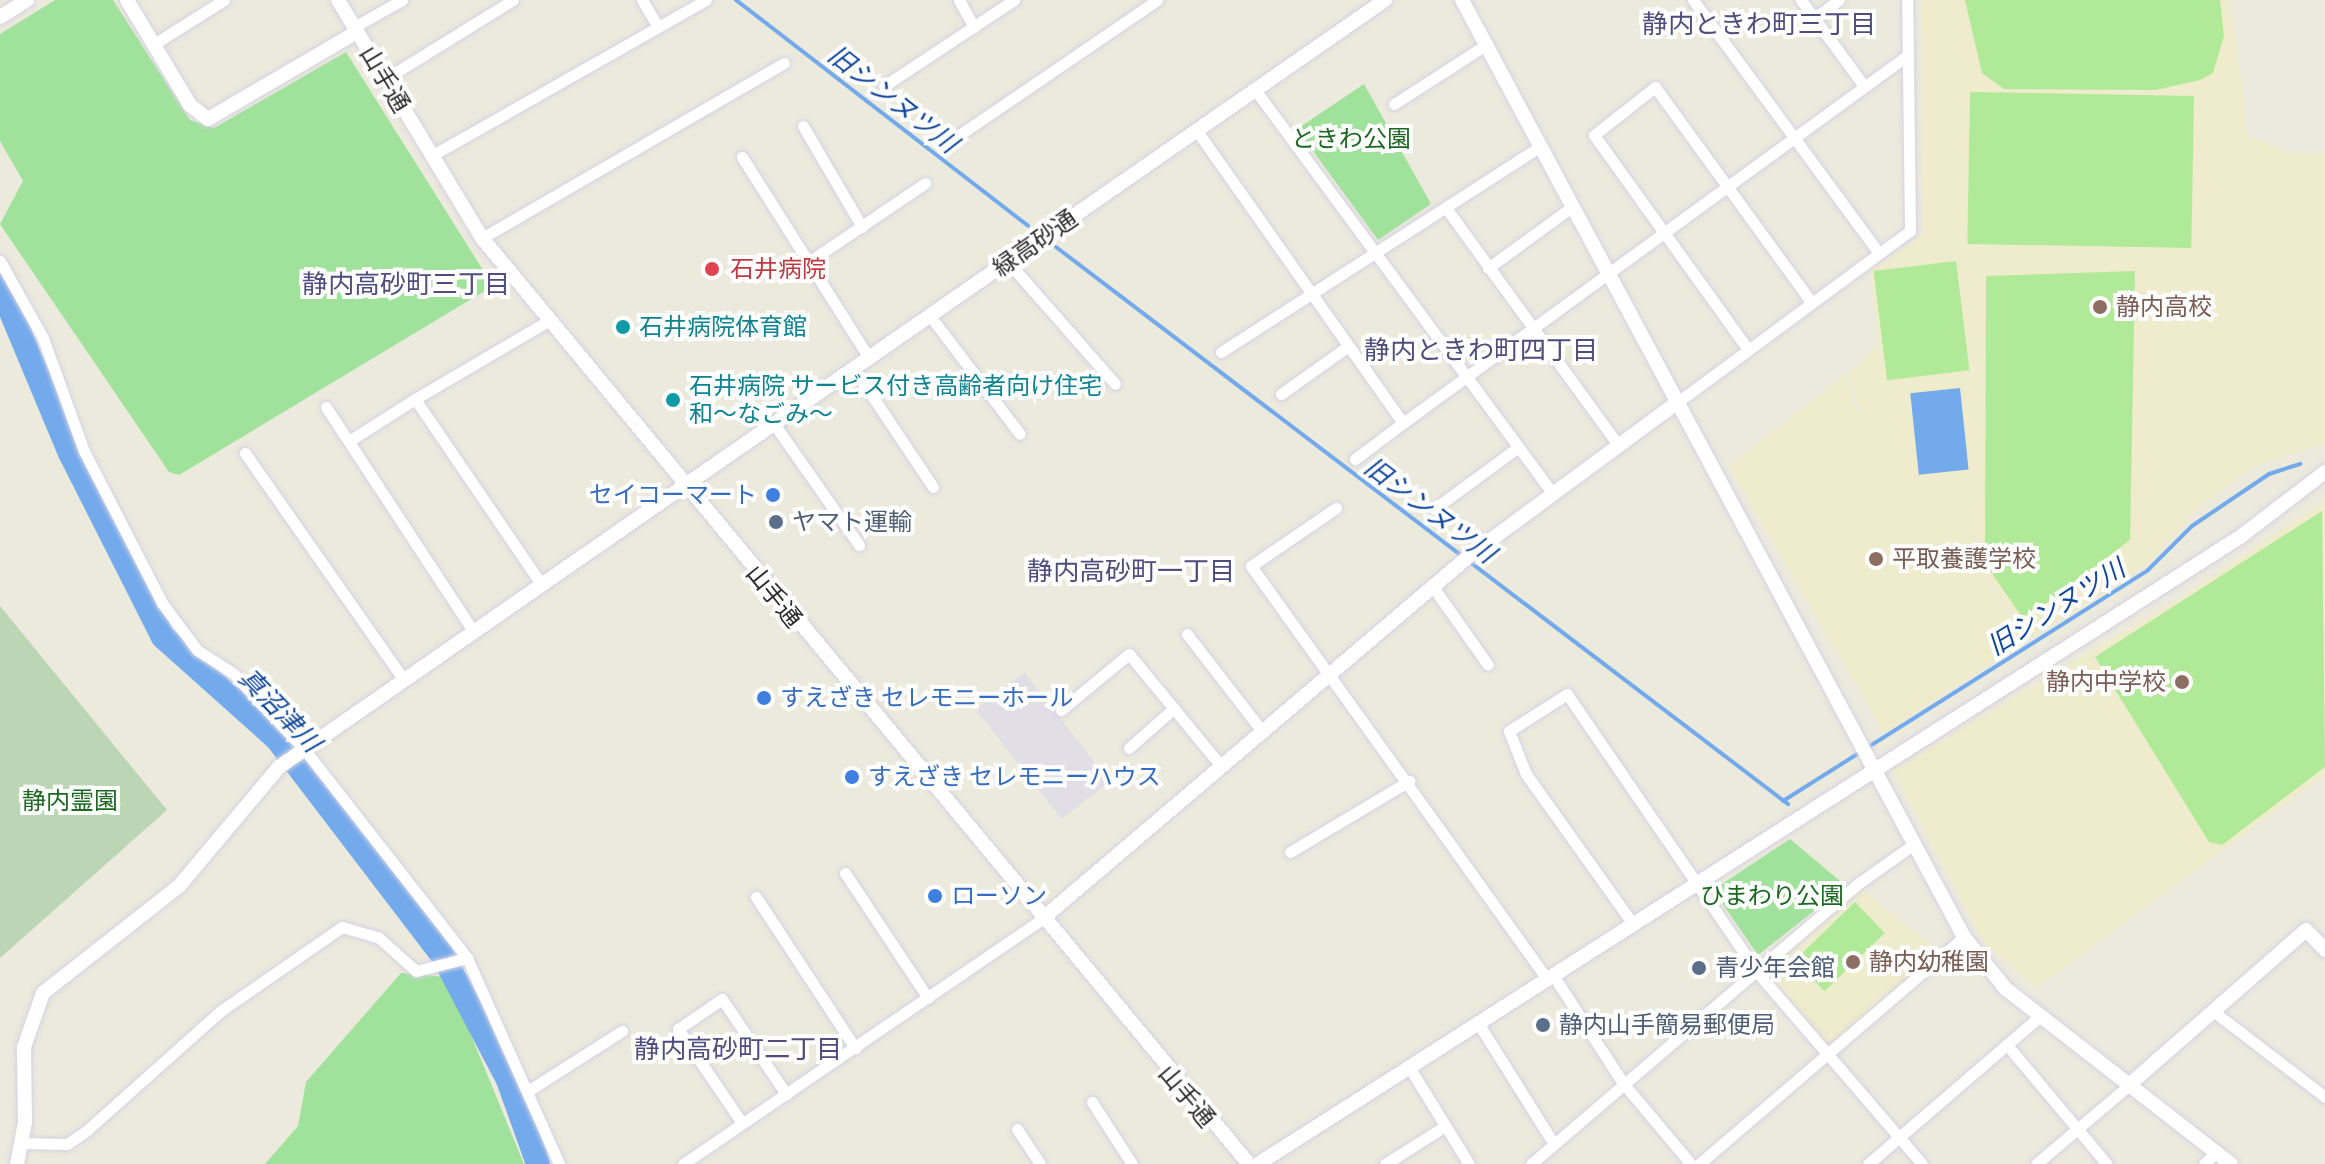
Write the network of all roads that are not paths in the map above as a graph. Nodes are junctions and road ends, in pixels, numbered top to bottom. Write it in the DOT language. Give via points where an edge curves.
graph roads {
  1 [pos="27,0"];
  2 [pos="127,0"];
  3 [pos="224,0"];
  4 [pos="338,0"];
  5 [pos="402,0"];
  6 [pos="513,0"];
  7 [pos="642,0"];
  8 [pos="706,0"];
  9 [pos="959,0"];
  10 [pos="1014,0"];
  11 [pos="1157,0"];
  12 [pos="1385,0"];
  13 [pos="1462,0"];
  14 [pos="1693,0"];
  15 [pos="1801,0"];
  16 [pos="1839,0"];
  17 [pos="1907,0"];
  18 [pos="497,4"];
  19 [pos="0,17"];
  20 [pos="1815,18"];
  21 [pos="658,27"];
  22 [pos="974,27"];
  23 [pos="356,30"];
  24 [pos="154,44"];
  25 [pos="1487,44"];
  26 [pos="1908,55"];
  27 [pos="784,63"];
  28 [pos="385,79"];
  29 [pos="884,86"];
  30 [pos="1864,86"];
  31 [pos="1256,91"];
  32 [pos="1394,104"];
  33 [pos="803,126"];
  34 [pos="1197,131"];
  35 [pos="1794,137"];
  36 [pos="949,142"];
  37 [pos="1541,146"];
  38 [pos="431,156"];
  39 [pos="742,157"];
  40 [pos="925,183"];
  41 [pos="1731,184"];
  42 [pos="1573,206"];
  43 [pos="1446,208"];
  44 [pos="862,227"];
  45 [pos="1666,231"];
  46 [pos="482,238"];
  47 [pos="1377,252"];
  48 [pos="1878,252"];
  49 [pos="0,261"];
  50 [pos="810,261"];
  51 [pos="1008,262"];
  52 [pos="1488,268"];
  53 [pos="1610,273"];
  54 [pos="1309,296"];
  55 [pos="1811,302"];
  56 [pos="930,316"];
  57 [pos="548,321"];
  58 [pos="1533,329"];
  59 [pos="1347,347"];
  60 [pos="1747,348"];
  61 [pos="1221,352"];
  62 [pos="869,358"];
  63 [pos="854,369"];
  64 [pos="1466,377"];
  65 [pos="1115,384"];
  66 [pos="1281,394"];
  67 [pos="415,399"];
  68 [pos="1679,401"];
  69 [pos="326,407"];
  70 [pos="1403,423"];
  71 [pos="774,424"];
  72 [pos="1020,434"];
  73 [pos="349,441"];
  74 [pos="1618,445"];
  75 [pos="1517,448"];
  76 [pos="245,453"];
  77 [pos="1355,459"];
  78 [pos="2325,472"];
  79 [pos="684,486"];
  80 [pos="933,487"];
  81 [pos="1553,494"];
  82 [pos="1336,508"];
  83 [pos="1434,509"];
  84 [pos="859,545"];
  85 [pos="542,585"];
  86 [pos="1433,587"];
  87 [pos="473,631"];
  88 [pos="1187,634"];
  89 [pos="1488,665"];
  90 [pos="1329,675"];
  91 [pos="404,680"];
  92 [pos="1174,708"];
  93 [pos="1061,710"];
  94 [pos="1262,731"];
  95 [pos="1129,748"];
  96 [pos="301,751"];
  97 [pos="1221,766"];
  98 [pos="1874,770"];
  99 [pos="1409,781"];
  100 [pos="1914,844"];
  101 [pos="1290,852"];
  102 [pos="845,873"];
  103 [pos="1700,881"];
  104 [pos="756,897"];
  105 [pos="1041,920"];
  106 [pos="1633,924"];
  107 [pos="1964,937"];
  108 [pos="2325,950"];
  109 [pos="463,960"];
  110 [pos="1757,972"];
  111 [pos="1550,977"];
  112 [pos="928,998"];
  113 [pos="2213,1011"];
  114 [pos="2040,1016"];
  115 [pos="1478,1023"];
  116 [pos="622,1031"];
  117 [pos="2007,1045"];
  118 [pos="855,1048"];
  119 [pos="1828,1054"];
  120 [pos="1409,1067"];
  121 [pos="1623,1083"];
  122 [pos="2129,1085"];
  123 [pos="531,1089"];
  124 [pos="786,1094"];
  125 [pos="2325,1097"];
  126 [pos="1092,1102"];
  127 [pos="742,1123"];
  128 [pos="1445,1126"];
  129 [pos="1017,1129"];
  130 [pos="2077,1129"];
  131 [pos="1899,1137"];
  132 [pos="22,1143"];
  133 [pos="1554,1144"];
  134 [pos="2216,1152"];
  135 [pos="17,1164"];
  136 [pos="559,1164"];
  137 [pos="683,1164"];
  138 [pos="1040,1164"];
  139 [pos="1132,1164"];
  140 [pos="1249,1164"];
  141 [pos="1258,1164"];
  142 [pos="1385,1164"];
  143 [pos="1469,1164"];
  144 [pos="1531,1164"];
  145 [pos="1691,1164"];
  146 [pos="1699,1164"];
  147 [pos="1868,1164"];
  148 [pos="1922,1164"];
  149 [pos="2036,1164"];
  150 [pos="2107,1164"];
  151 [pos="2204,1164"];
  152 [pos="2231,1164"];
  1 -- 19 [label="street"];
  2 -- 24 [label="street"];
  3 -- 24 [label="street"];
  4 -- 23 [label="street, 山手通"];
  5 -- 23 [label="street"];
  6 -- 18 [label="street"];
  7 -- 21 [label="street"];
  8 -- 21 [label="street"];
  9 -- 22 [label="street"];
  10 -- 22 [label="street"];
  11 -- 36 [label="street"];
  12 -- 31 [label="street, 緑高砂通"];
  13 -- 25 [label="street"];
  14 -- 35 [label="street"];
  15 -- 20 [label="street"];
  16 -- 20 [label="street"];
  17 -- 26 [label="street"];
  18 -- 28 [label="street"];
  20 -- 30 [label="street"];
  21 -- 38 [label="street"];
  22 -- 29 [label="street"];
  23 -- 24 [label="street" via="208,119 190,105"];
  23 -- 28 [label="street, 山手通"];
  25 -- 32 [label="street"];
  25 -- 37 [label="street"];
  26 -- 30 [label="street"];
  26 -- 48 [label="street" via="1910,231"];
  27 -- 46 [label="street"];
  28 -- 38 [label="street, 山手通"];
  30 -- 35 [label="street"];
  31 -- 34 [label="street, 緑高砂通"];
  31 -- 47 [label="street"];
  33 -- 44 [label="street"];
  34 -- 51 [label="street, 緑高砂通"];
  34 -- 54 [label="street"];
  35 -- 41 [label="street"];
  35 -- 48 [label="street"];
  37 -- 42 [label="street"];
  37 -- 43 [label="street"];
  38 -- 46 [label="street, 山手通"];
  39 -- 50 [label="street"];
  40 -- 44 [label="street"];
  41 -- 45 [label="street"];
  41 -- 45 [label="street" via="1655,87 1594,135"];
  41 -- 55 [label="street"];
  42 -- 52 [label="street"];
  42 -- 53 [label="street"];
  43 -- 47 [label="street"];
  43 -- 52 [label="street"];
  44 -- 50 [label="street"];
  45 -- 53 [label="street"];
  45 -- 60 [label="street"];
  46 -- 57 [label="street, 山手通"];
  47 -- 54 [label="street"];
  47 -- 64 [label="street"];
  48 -- 55 [label="street"];
  49 -- 96 [label="street" via="162,603 197,650 234,674"];
  50 -- 62 [label="street"];
  51 -- 56 [label="street, 緑高砂通"];
  51 -- 65 [label="street"];
  52 -- 58 [label="street"];
  53 -- 58 [label="street"];
  53 -- 68 [label="street"];
  54 -- 59 [label="street"];
  54 -- 61 [label="street"];
  55 -- 60 [label="street"];
  56 -- 62 [label="street, 緑高砂通"];
  56 -- 72 [label="street"];
  57 -- 67 [label="street"];
  57 -- 79 [label="street, 山手通"];
  58 -- 64 [label="street"];
  58 -- 74 [label="street"];
  59 -- 66 [label="street"];
  59 -- 70 [label="street"];
  60 -- 68 [label="street"];
  62 -- 63 [label="street, 緑高砂通"];
  63 -- 71 [label="street, 緑高砂通"];
  63 -- 80 [label="street"];
  64 -- 70 [label="street"];
  64 -- 75 [label="street"];
  67 -- 73 [label="street"];
  67 -- 85 [label="street"];
  68 -- 74 [label="street"];
  68 -- 98 [label="street"];
  69 -- 73 [label="street"];
  70 -- 77 [label="street"];
  71 -- 79 [label="street, 緑高砂通"];
  71 -- 84 [label="street"];
  73 -- 87 [label="street"];
  74 -- 81 [label="street"];
  75 -- 81 [label="street"];
  75 -- 83 [label="street"];
  76 -- 91 [label="street"];
  78 -- 98 [label="street" via="2240,537"];
  79 -- 85 [label="street, 緑高砂通"];
  79 -- 105 [label="street, 山手通"];
  81 -- 86 [label="street"];
  82 -- 90 [label="street" via="1251,566"];
  85 -- 87 [label="street, 緑高砂通"];
  86 -- 89 [label="street"];
  86 -- 90 [label="street"];
  87 -- 91 [label="street, 緑高砂通"];
  88 -- 94 [label="street"];
  90 -- 94 [label="street"];
  90 -- 99 [label="street"];
  91 -- 96 [label="street, 緑高砂通"];
  92 -- 93 [label="street" via="1129,654"];
  92 -- 95 [label="street"];
  92 -- 97 [label="street"];
  94 -- 97 [label="street"];
  96 -- 109 [label="street"];
  96 -- 132 [label="street, 緑高砂通" via="279,767 180,885 43,993 24,1047"];
  97 -- 105 [label="street"];
  98 -- 100 [label="street"];
  98 -- 103 [label="street"];
  99 -- 101 [label="street"];
  99 -- 111 [label="street"];
  100 -- 107 [label="street"];
  100 -- 110 [label="street"];
  102 -- 112 [label="street"];
  103 -- 106 [label="street"];
  103 -- 106 [label="street" via="1567,694 1509,731 1526,774"];
  103 -- 110 [label="street"];
  104 -- 118 [label="street"];
  105 -- 112 [label="street"];
  105 -- 140 [label="street, 山手通"];
  106 -- 111 [label="street"];
  107 -- 114 [label="street" via="1992,976"];
  107 -- 119 [label="street"];
  108 -- 113 [label="street" via="2306,930"];
  109 -- 123 [label="street"];
  109 -- 132 [label="street" via="434,972 416,971 363,929 342,927 222,1010 67,1144"];
  110 -- 119 [label="street"];
  110 -- 121 [label="street"];
  111 -- 115 [label="street"];
  111 -- 121 [label="street"];
  112 -- 118 [label="street"];
  113 -- 122 [label="street"];
  113 -- 125 [label="street"];
  114 -- 117 [label="street"];
  114 -- 122 [label="street"];
  115 -- 120 [label="street"];
  115 -- 133 [label="street"];
  116 -- 123 [label="street"];
  117 -- 130 [label="street"];
  117 -- 131 [label="street"];
  118 -- 124 [label="street"];
  119 -- 131 [label="street"];
  119 -- 146 [label="street"];
  120 -- 128 [label="street"];
  120 -- 141 [label="street"];
  121 -- 133 [label="street"];
  121 -- 145 [label="street"];
  122 -- 130 [label="street"];
  122 -- 134 [label="street"];
  123 -- 136 [label="street"];
  124 -- 127 [label="street"];
  124 -- 127 [label="street" via="722,999 678,1029"];
  126 -- 139 [label="street"];
  127 -- 137 [label="street"];
  128 -- 142 [label="street"];
  128 -- 143 [label="street"];
  129 -- 138 [label="street"];
  130 -- 149 [label="street"];
  130 -- 150 [label="street"];
  131 -- 147 [label="street"];
  131 -- 148 [label="street"];
  132 -- 135 [label="street, 緑高砂通"];
  133 -- 144 [label="street"];
  134 -- 151 [label="street"];
  134 -- 152 [label="street"];
}
